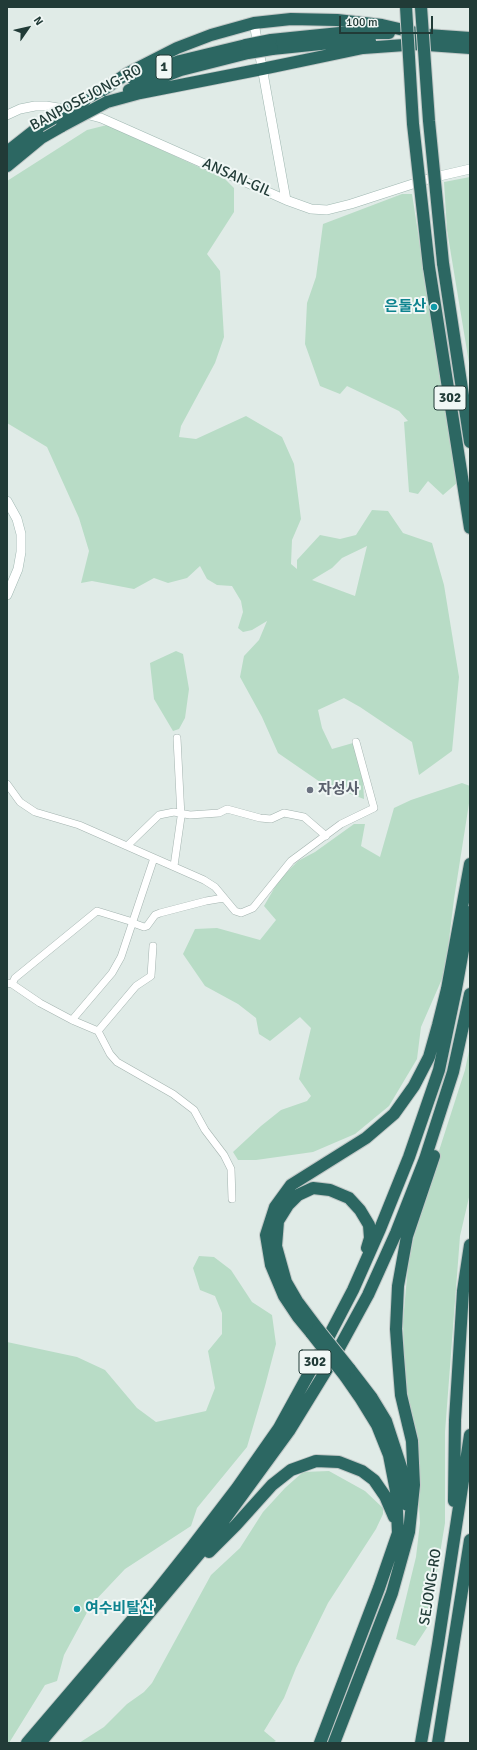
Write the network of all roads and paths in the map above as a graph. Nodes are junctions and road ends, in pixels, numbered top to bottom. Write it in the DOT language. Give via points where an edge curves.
graph roads {
  1 [pos="406,7"];
  2 [pos="421,7"];
  3 [pos="254,23"];
  4 [pos="470,38"];
  5 [pos="420,39"];
  6 [pos="470,48"];
  7 [pos="247,49"];
  8 [pos="262,70"];
  9 [pos="89,98"];
  10 [pos="106,102"];
  11 [pos="7,115"];
  12 [pos="7,152"];
  13 [pos="7,166"];
  14 [pos="470,169"];
  15 [pos="286,200"];
  16 [pos="470,442"];
  17 [pos="7,502"];
  18 [pos="470,528"];
  19 [pos="7,595"];
  20 [pos="177,738"];
  21 [pos="356,742"];
  22 [pos="7,784"];
  23 [pos="181,814"];
  24 [pos="326,836"];
  25 [pos="127,846"];
  26 [pos="154,858"];
  27 [pos="470,864"];
  28 [pos="174,866"];
  29 [pos="224,898"];
  30 [pos="470,912"];
  31 [pos="133,923"];
  32 [pos="153,946"];
  33 [pos="10,983"];
  34 [pos="470,994"];
  35 [pos="72,1020"];
  36 [pos="98,1031"];
  37 [pos="453,1072"];
  38 [pos="232,1199"];
  39 [pos="470,1245"];
  40 [pos="353,1290"];
  41 [pos="315,1332"];
  42 [pos="470,1435"];
  43 [pos="404,1533"];
  44 [pos="470,1543"];
  45 [pos="453,1547"];
  46 [pos="164,1596"];
  47 [pos="27,1743"];
  48 [pos="40,1743"];
  49 [pos="320,1743"];
  50 [pos="334,1743"];
  51 [pos="421,1743"];
  52 [pos="438,1743"];
  1 -- 18 [label="highway, 302, bridge" via="413,124 429,267"];
  2 -- 16 [label="highway, 302, bridge" via="443,263"];
  3 -- 5 [label="highway" via="291,19 337,20 382,25"];
  3 -- 8 [label="street"];
  3 -- 9 [label="highway" via="177,48 128,73"];
  4 -- 5 [label="highway, BANPOSEJONG-RO / 1"];
  5 -- 6 [label="highway, BANPOSEJONG-RO / 1"];
  5 -- 7 [label="highway, BANPOSEJONG-RO / 1, bridge" via="271,44"];
  5 -- 8 [label="highway" via="363,48"];
  7 -- 9 [label="highway, BANPOSEJONG-RO / 1" via="180,61 130,79"];
  7 -- 10 [label="highway, BANPOSEJONG-RO / 1" via="134,87"];
  8 -- 10 [label="highway"];
  8 -- 15 [label="street"];
  9 -- 12 [label="highway, BANPOSEJONG-RO / 1, bridge" via="40,126"];
  10 -- 13 [label="highway, BANPOSEJONG-RO / 1, bridge" via="41,138"];
  11 -- 15 [label="street, ANSAN-GIL" via="20,109 46,106 101,118"];
  14 -- 15 [label="street, ANSAN-GIL" via="430,178 327,210"];
  17 -- 19 [label="street" via="17,519 21,534 21,552 18,569"];
  20 -- 23 [label="street"];
  21 -- 24 [label="street" via="374,808 341,824"];
  22 -- 25 [label="street" via="20,802 35,812 79,826"];
  23 -- 24 [label="street" via="219,813 227,809 271,820 284,813 304,817"];
  23 -- 25 [label="street" via="174,812 159,815"];
  23 -- 28 [label="street"];
  24 -- 29 [label="street" via="291,862 249,911 235,911"];
  25 -- 26 [label="street"];
  26 -- 28 [label="street"];
  26 -- 31 [label="street"];
  27 -- 41 [label="highway" via="447,989 429,1057 414,1086 394,1114 372,1134 291,1185 275,1207 266,1235 270,1265 284,1296 298,1317"];
  28 -- 29 [label="street" via="215,887"];
  29 -- 31 [label="street" via="160,913 144,927"];
  30 -- 40 [label="highway, 302" via="439,1070 409,1157"];
  31 -- 33 [label="street" via="97,911"];
  31 -- 35 [label="street" via="121,957 112,972"];
  32 -- 36 [label="street" via="151,976 136,986"];
  33 -- 35 [label="street"];
  34 -- 37 [label="highway, 302"];
  35 -- 36 [label="street"];
  36 -- 38 [label="street" via="117,1062 173,1094 194,1110 231,1169"];
  37 -- 43 [label="highway" via="433,1159 407,1236 398,1286 396,1329 401,1395 412,1441 414,1484"];
  37 -- 46 [label="highway, 302" via="425,1159 396,1233 368,1295 332,1362 246,1493"];
  39 -- 45 [label="highway" via="463,1292 455,1420"];
  40 -- 41 [label="highway" via="370,1238 369,1224 348,1198 330,1190 313,1188 298,1195 288,1205 278,1222 276,1246 286,1282"];
  40 -- 47 [label="highway, 302" via="279,1428 237,1488 166,1579"];
  41 -- 43 [label="highway, bridge" via="347,1372 377,1425 395,1478"];
  42 -- 45 [label="highway, SEJONG-RO"];
  43 -- 46 [label="highway" via="374,1480 362,1471 339,1462 316,1461 291,1470 272,1485 236,1525"];
  43 -- 49 [label="highway" via="379,1588"];
  43 -- 50 [label="highway" via="392,1592"];
  44 -- 52 [label="highway, SEJONG-RO"];
  45 -- 51 [label="highway, SEJONG-RO"];
  46 -- 48 [label="highway, 302"];
}
